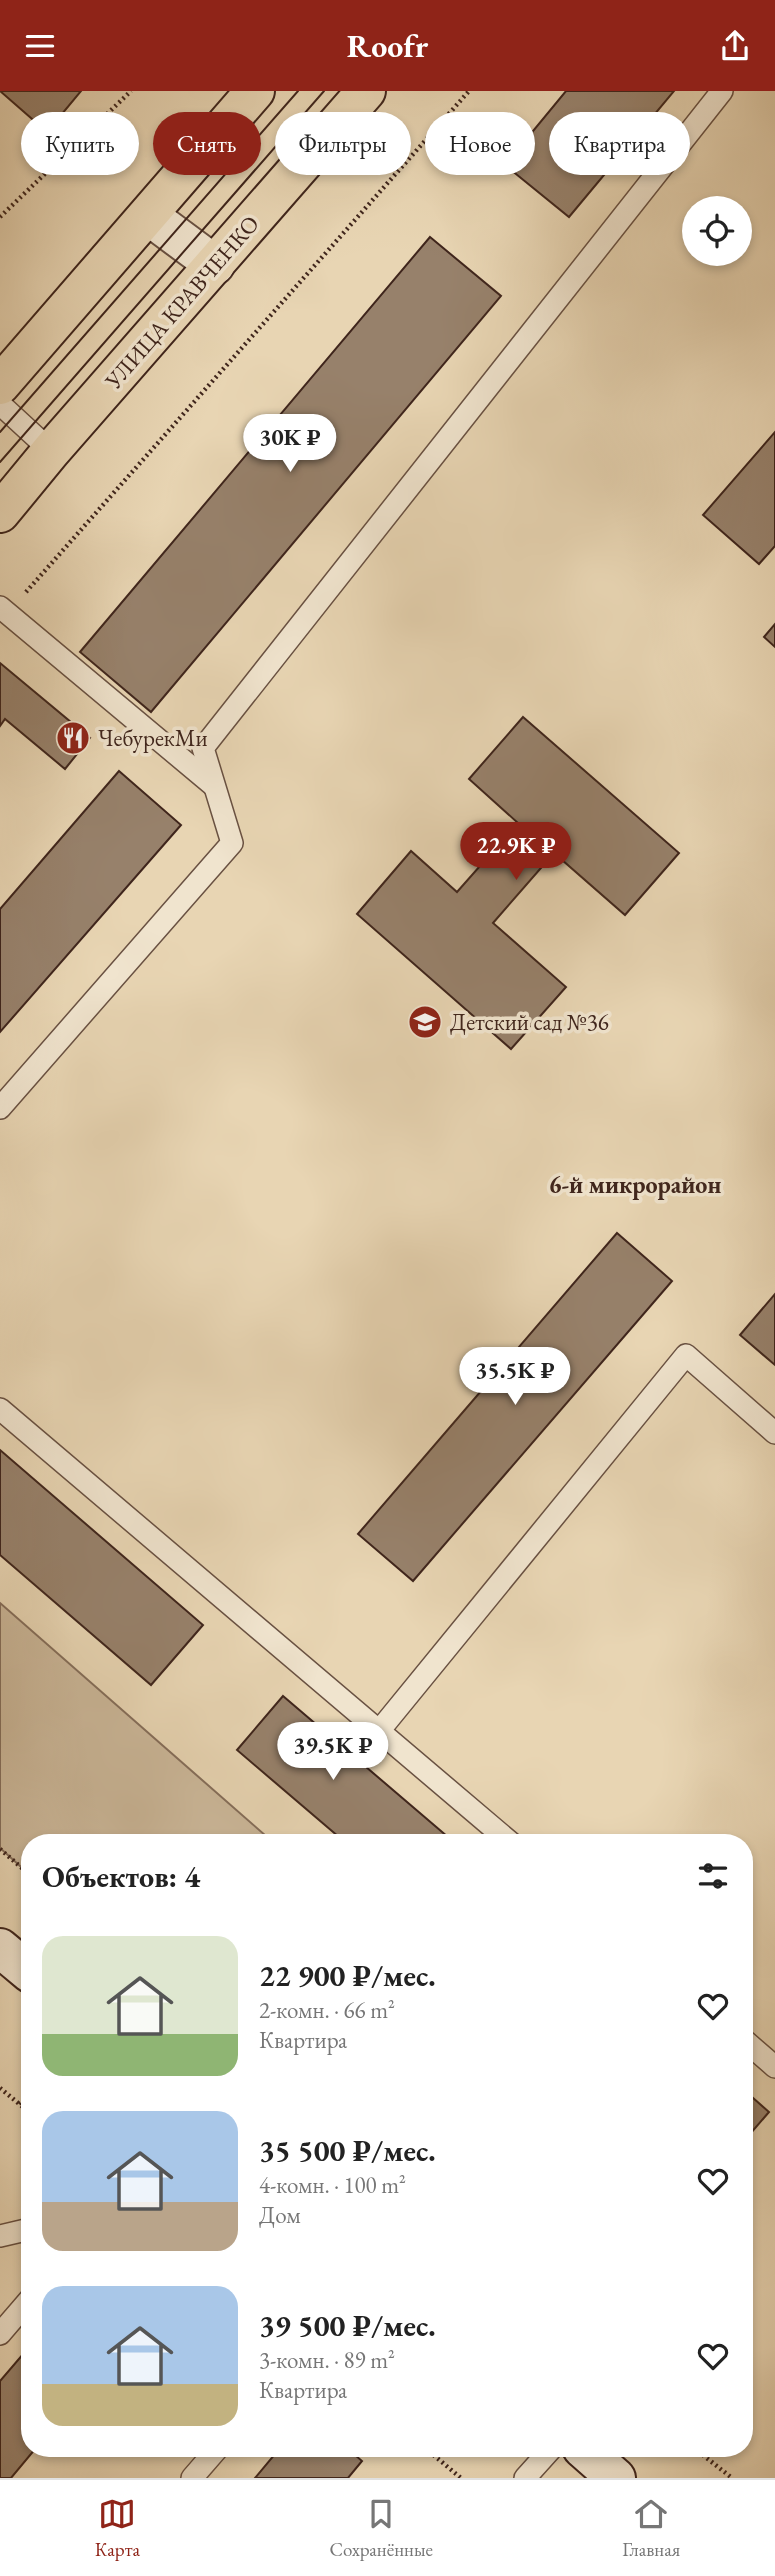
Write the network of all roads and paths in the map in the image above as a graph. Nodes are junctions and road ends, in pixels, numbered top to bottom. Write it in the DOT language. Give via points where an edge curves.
graph roads {
  1 [pos="131,91"];
  2 [pos="256,91"];
  3 [pos="366,91"];
  4 [pos="469,91"];
  5 [pos="722,91"];
  6 [pos="149,216"];
  7 [pos="0,217"];
  8 [pos="215,265"];
  9 [pos="0,385"];
  10 [pos="0,404"];
  11 [pos="51,451"];
  12 [pos="0,513"];
  13 [pos="3,610"];
  14 [pos="214,786"];
  15 [pos="0,1108"];
  16 [pos="0,1409"];
  17 [pos="775,1433"];
  18 [pos="379,1731"];
  19 [pos="500,1834"];
  20 [pos="0,1849"];
  21 [pos="21,1867"];
  22 [pos="0,1948"];
  23 [pos="21,1966"];
  24 [pos="753,2048"];
  25 [pos="775,2067"];
  26 [pos="0,2088"];
  27 [pos="19,2104"];
  28 [pos="21,2231"];
  29 [pos="0,2236"];
  30 [pos="21,2310"];
  31 [pos="0,2334"];
  32 [pos="210,2457"];
  33 [pos="436,2457"];
  34 [pos="544,2457"];
  35 [pos="592,2457"];
  36 [pos="705,2457"];
  37 [pos="192,2478"];
  38 [pos="461,2478"];
  39 [pos="525,2478"];
  40 [pos="616,2478"];
  41 [pos="732,2478"];
  1 -- 7 [label="path"];
  2 -- 6 [label="main road"];
  3 -- 8 [label="main road, УЛИЦА КРАВЧЕНКО"];
  4 -- 13 [label="path"];
  5 -- 14 [label="lane" via="202,748"];
  6 -- 8 [label="main road"];
  6 -- 9 [label="main road"];
  8 -- 11 [label="main road, УЛИЦА КРАВЧЕНКО"];
  10 -- 11 [label="lane"];
  11 -- 12 [label="main road, УЛИЦА КРАВЧЕНКО"];
  13 -- 14 [label="lane"];
  14 -- 15 [label="lane" via="232,843"];
  16 -- 18 [label="lane"];
  17 -- 18 [label="lane" via="686,1355"];
  18 -- 19 [label="lane"];
  20 -- 21 [label="path"];
  22 -- 23 [label="main road"];
  24 -- 25 [label="lane"];
  26 -- 27 [label="path"];
  28 -- 29 [label="lane"];
  30 -- 31 [label="lane"];
  32 -- 37 [label="lane"];
  33 -- 38 [label="path"];
  34 -- 39 [label="lane"];
  35 -- 40 [label="main road"];
  36 -- 41 [label="path"];
}
